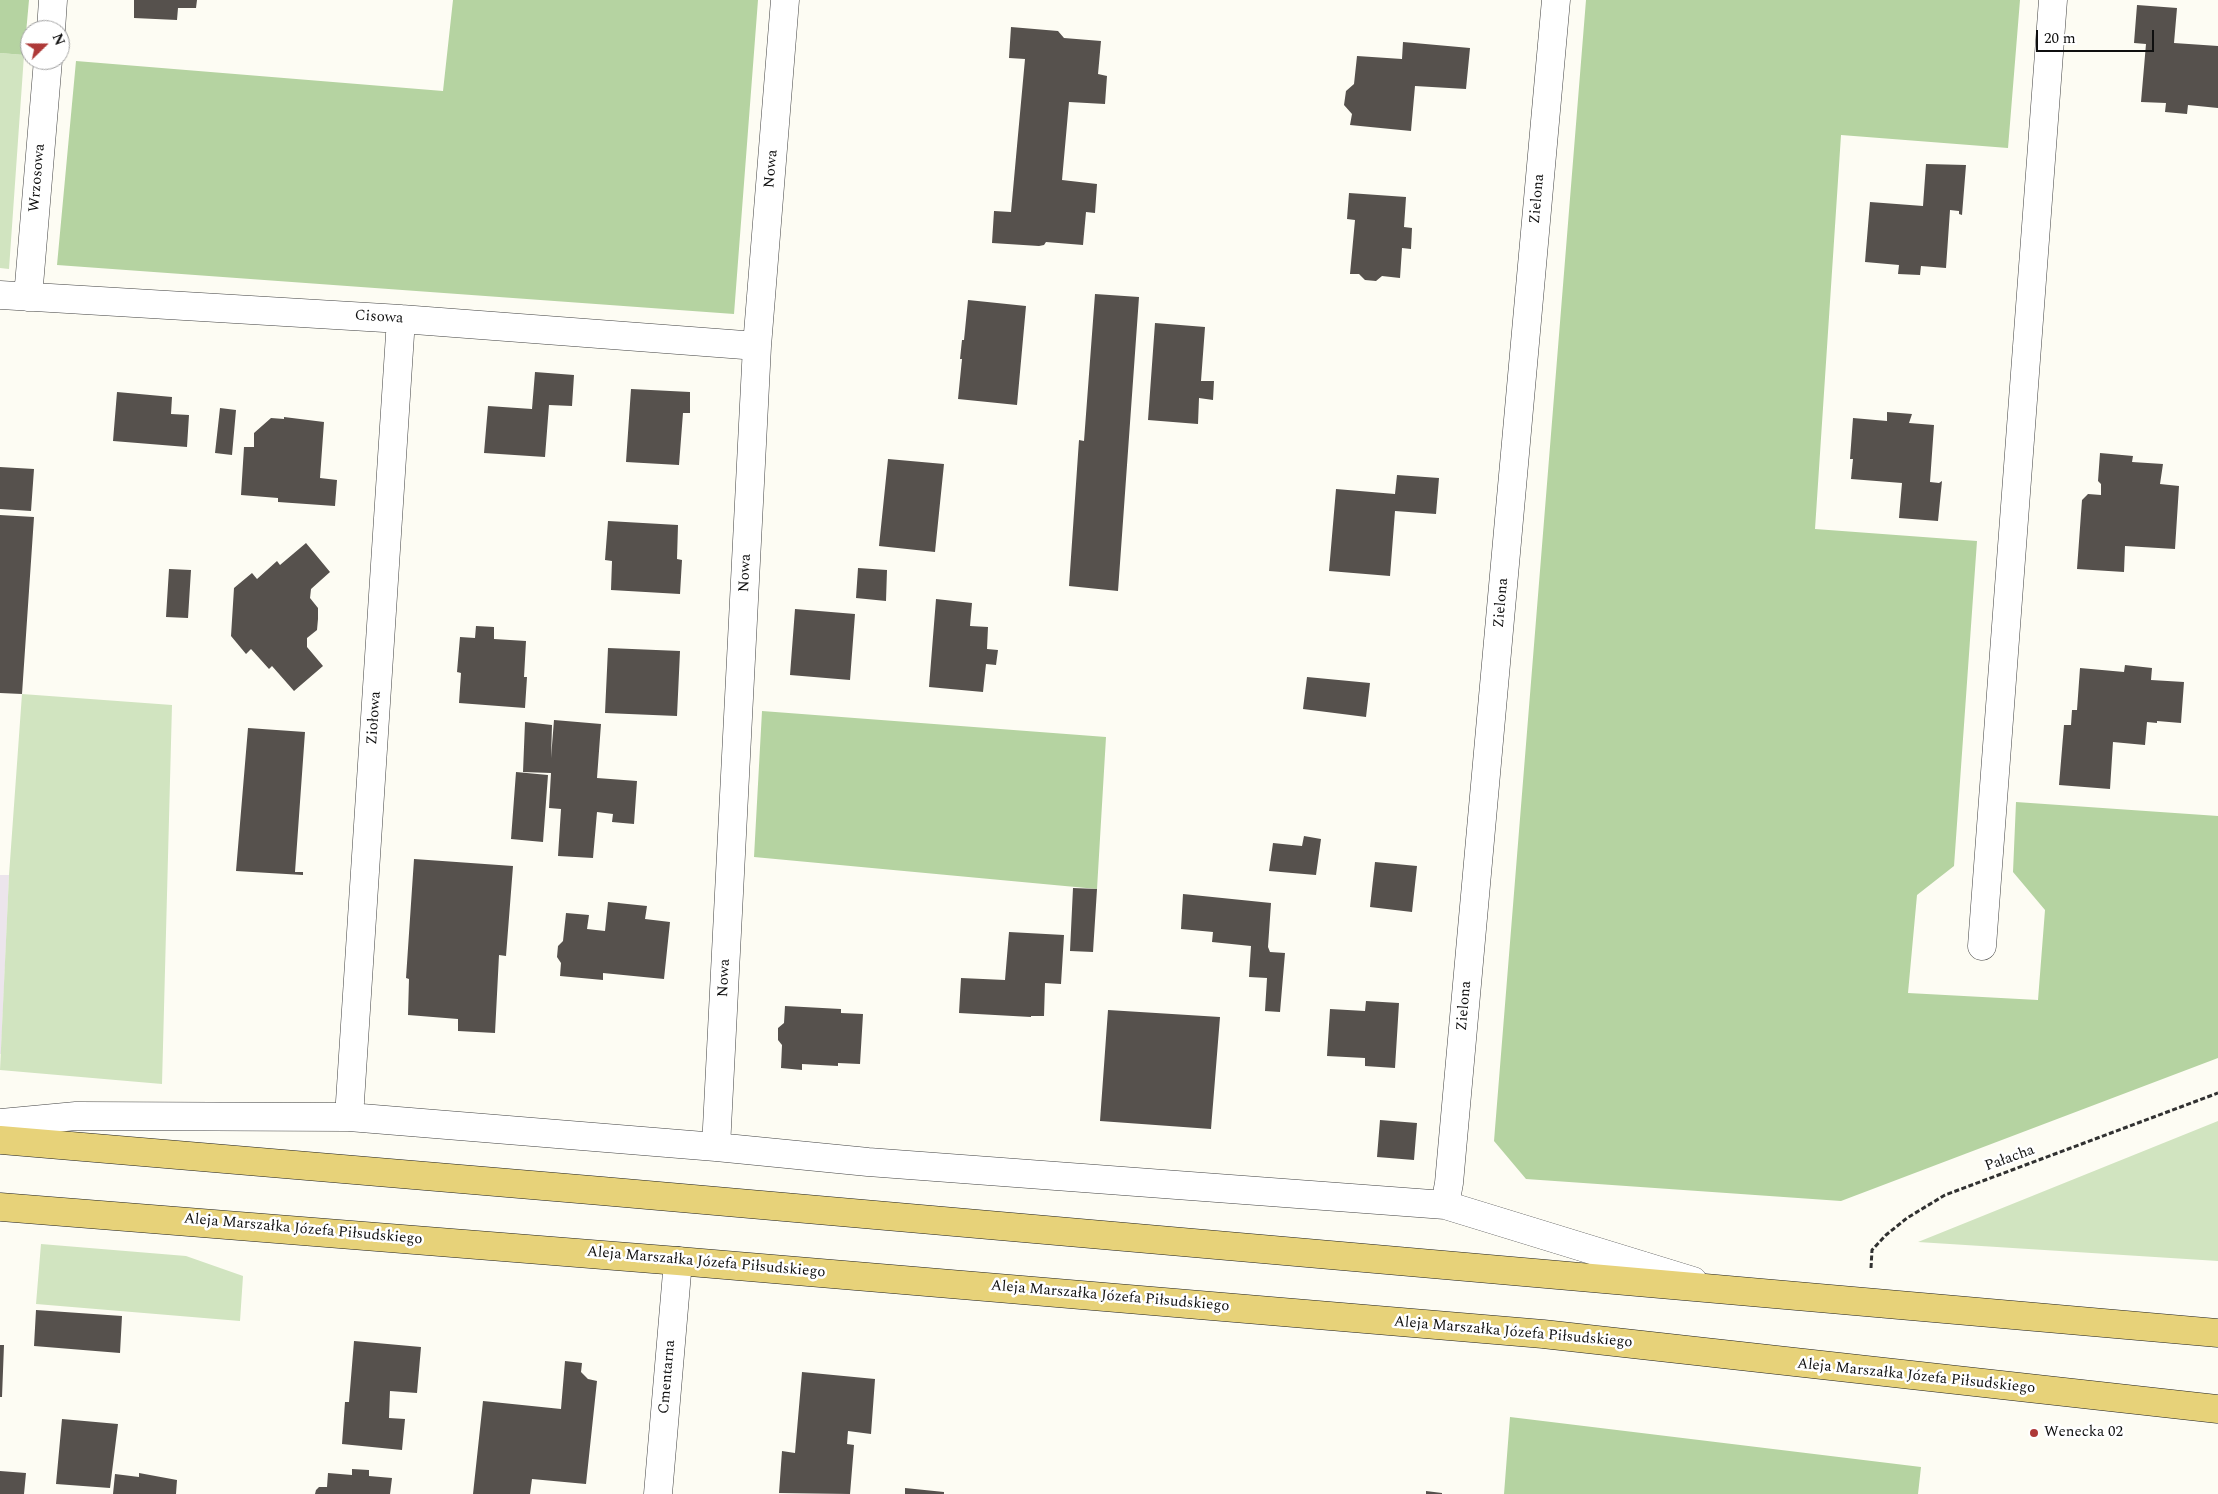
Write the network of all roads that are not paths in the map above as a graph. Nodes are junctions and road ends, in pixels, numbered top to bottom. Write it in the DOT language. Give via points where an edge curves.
graph roads {
  1 [pos="53,0"];
  2 [pos="785,0"];
  3 [pos="1556,0"];
  4 [pos="2053,0"];
  5 [pos="52,20"];
  6 [pos="47,70"];
  7 [pos="0,294"];
  8 [pos="28,296"];
  9 [pos="402,319"];
  10 [pos="758,346"];
  11 [pos="1982,946"];
  12 [pos="349,1117"];
  13 [pos="0,1123"];
  14 [pos="0,1140"];
  15 [pos="716,1147"];
  16 [pos="1445,1205"];
  17 [pos="0,1207"];
  18 [pos="678,1260"];
  19 [pos="1723,1290"];
  20 [pos="2218,1333"];
  21 [pos="2218,1409"];
  22 [pos="658,1494"];
  1 -- 5 [label="street"];
  2 -- 10 [label="street, Nowa"];
  3 -- 16 [label="street, Zielona"];
  4 -- 11 [label="street"];
  6 -- 8 [label="street, Wrzosowa"];
  7 -- 8 [label="street, Cisowa"];
  8 -- 9 [label="street, Cisowa"];
  9 -- 10 [label="street, Cisowa"];
  9 -- 12 [label="street, Ziołowa"];
  10 -- 15 [label="street, Nowa"];
  12 -- 13 [label="street" via="76,1116"];
  12 -- 15 [label="street"];
  14 -- 19 [label="main road"];
  15 -- 16 [label="street" via="868,1162"];
  16 -- 19 [label="street"];
  17 -- 18 [label="main road, Aleja Marszałka Józefa Piłsudskiego"];
  18 -- 21 [label="main road, Aleja Marszałka Józefa Piłsudskiego" via="1543,1334"];
  18 -- 22 [label="street, Cmentarna"];
  19 -- 20 [label="main road"];
}
